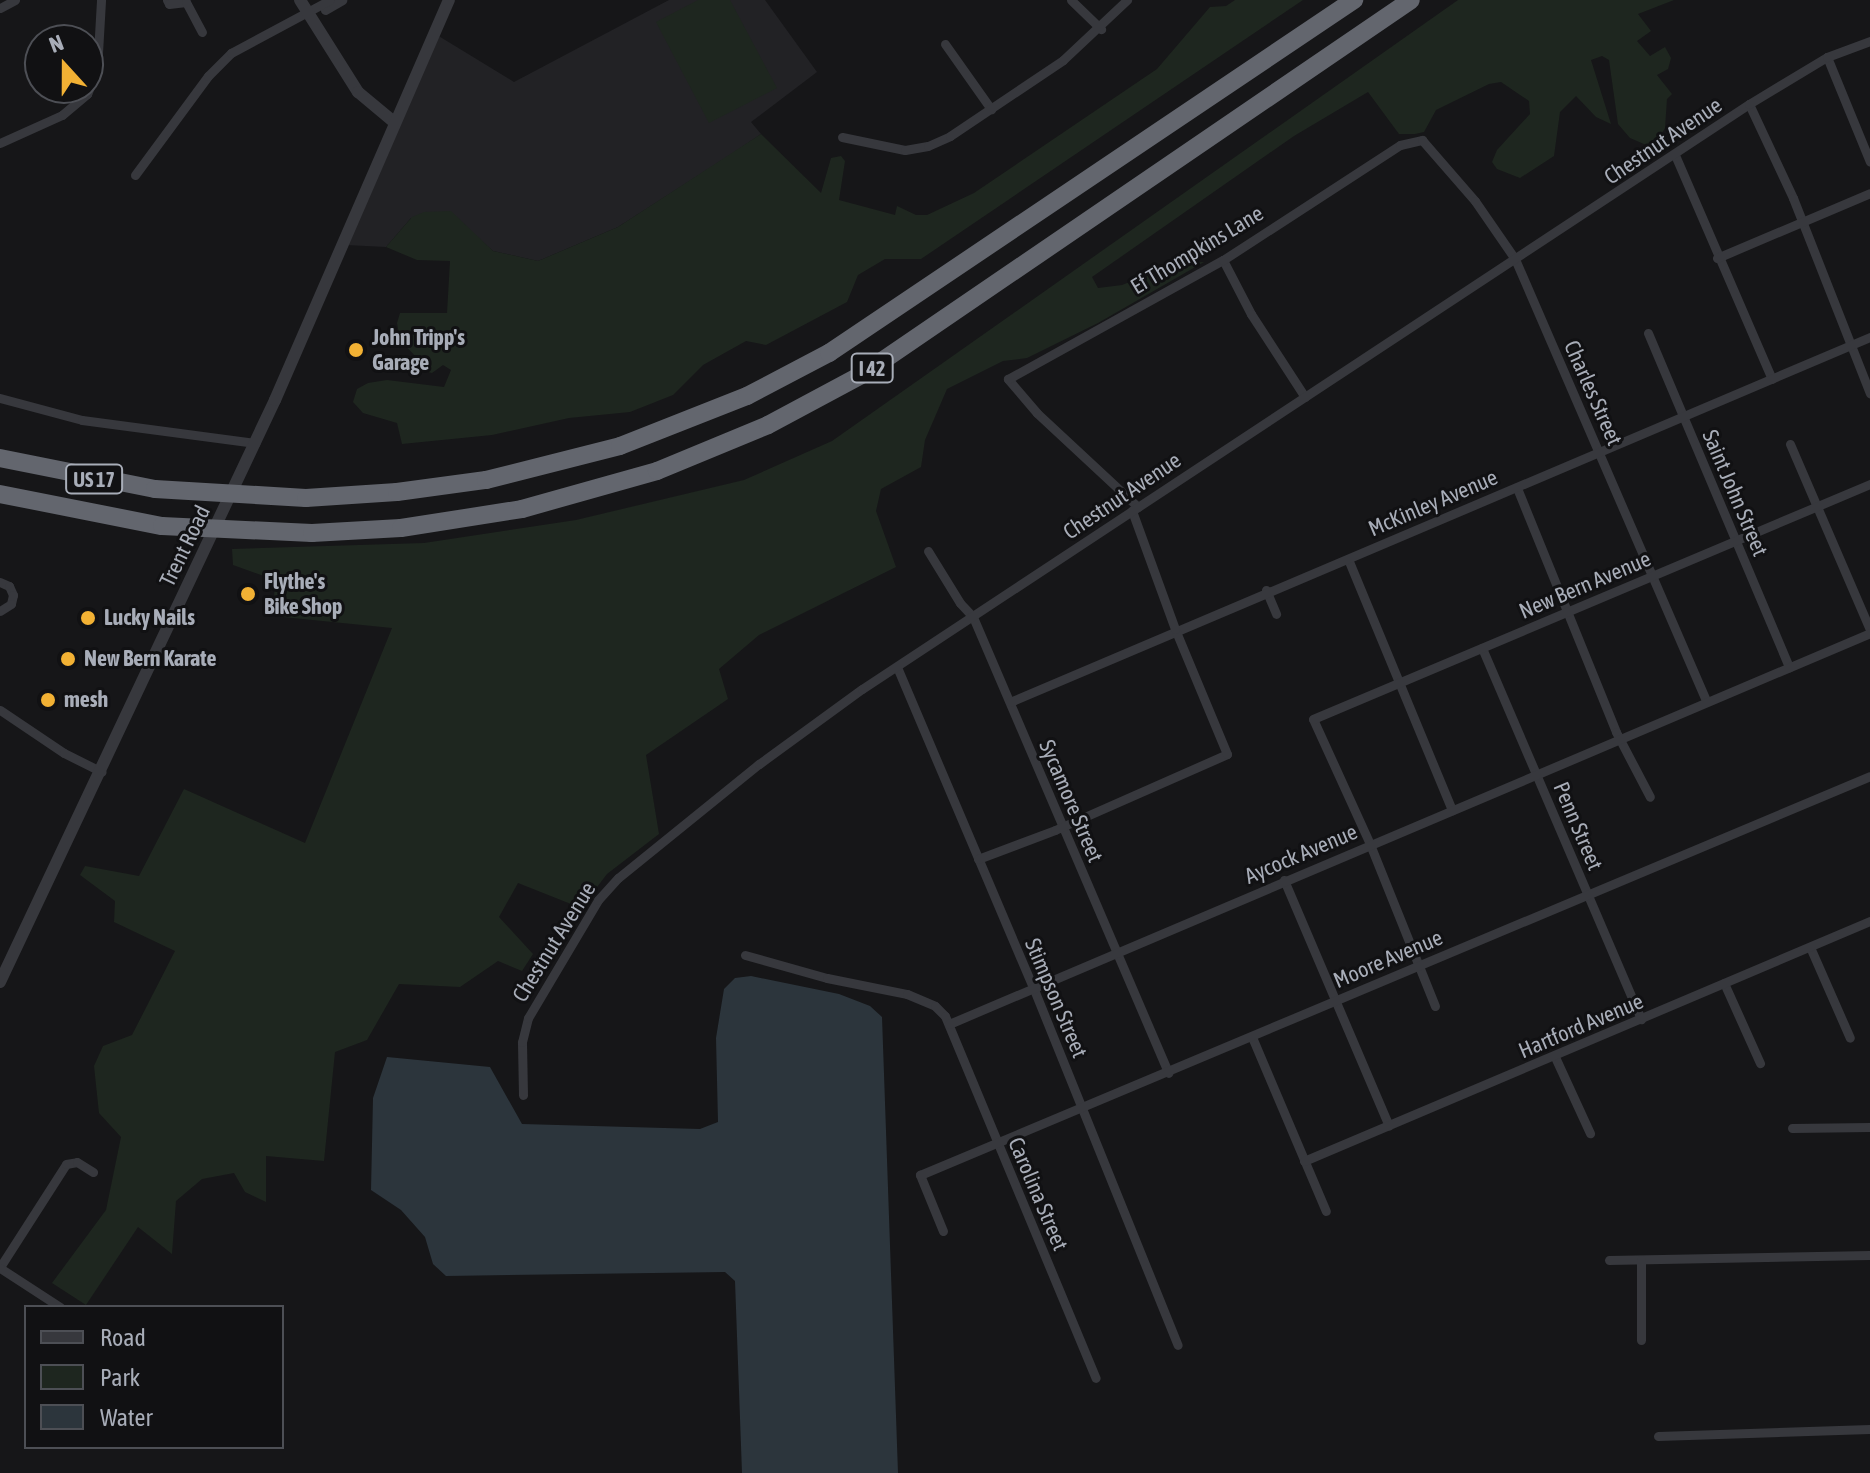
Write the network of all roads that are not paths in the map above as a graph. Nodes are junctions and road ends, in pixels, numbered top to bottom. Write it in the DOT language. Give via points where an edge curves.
graph roads {
  1 [pos="15,0"];
  2 [pos="101,0"];
  3 [pos="167,0"];
  4 [pos="300,0"];
  5 [pos="330,0"];
  6 [pos="342,0"];
  7 [pos="449,0"];
  8 [pos="1071,0"];
  9 [pos="1127,0"];
  10 [pos="1354,0"];
  11 [pos="1411,0"];
  12 [pos="0,8"];
  13 [pos="306,13"];
  14 [pos="1101,29"];
  15 [pos="202,32"];
  16 [pos="1870,41"];
  17 [pos="945,44"];
  18 [pos="1827,57"];
  19 [pos="1749,104"];
  20 [pos="991,109"];
  21 [pos="394,122"];
  22 [pos="842,137"];
  23 [pos="0,143"];
  24 [pos="1400,145"];
  25 [pos="1675,155"];
  26 [pos="1870,162"];
  27 [pos="135,175"];
  28 [pos="1870,193"];
  29 [pos="1802,221"];
  30 [pos="1717,258"];
  31 [pos="1515,259"];
  32 [pos="1223,260"];
  33 [pos="1648,333"];
  34 [pos="1870,337"];
  35 [pos="1851,345"];
  36 [pos="1772,379"];
  37 [pos="1870,393"];
  38 [pos="1305,397"];
  39 [pos="0,398"];
  40 [pos="1683,417"];
  41 [pos="255,443"];
  42 [pos="1790,444"];
  43 [pos="1599,453"];
  44 [pos="0,458"];
  45 [pos="1870,484"];
  46 [pos="1517,488"];
  47 [pos="0,494"];
  48 [pos="1816,507"];
  49 [pos="1135,509"];
  50 [pos="1736,541"];
  51 [pos="928,551"];
  52 [pos="1348,559"];
  53 [pos="1652,577"];
  54 [pos="0,582"];
  55 [pos="1266,590"];
  56 [pos="0,611"];
  57 [pos="1566,613"];
  58 [pos="1276,614"];
  59 [pos="973,617"];
  60 [pos="1175,629"];
  61 [pos="1870,631"];
  62 [pos="1482,648"];
  63 [pos="897,667"];
  64 [pos="1789,667"];
  65 [pos="1399,684"];
  66 [pos="1706,701"];
  67 [pos="1010,702"];
  68 [pos="0,710"];
  69 [pos="1620,738"];
  70 [pos="102,772"];
  71 [pos="1536,773"];
  72 [pos="1870,776"];
  73 [pos="1650,797"];
  74 [pos="1452,810"];
  75 [pos="1063,827"];
  76 [pos="1370,844"];
  77 [pos="978,859"];
  78 [pos="1284,880"];
  79 [pos="1588,895"];
  80 [pos="1870,921"];
  81 [pos="1810,947"];
  82 [pos="1117,952"];
  83 [pos="745,955"];
  84 [pos="1418,966"];
  85 [pos="0,982"];
  86 [pos="1724,983"];
  87 [pos="1033,987"];
  88 [pos="1334,1001"];
  89 [pos="1435,1006"];
  90 [pos="1641,1019"];
  91 [pos="949,1024"];
  92 [pos="1252,1037"];
  93 [pos="1850,1038"];
  94 [pos="1555,1057"];
  95 [pos="1760,1063"];
  96 [pos="1168,1073"];
  97 [pos="523,1095"];
  98 [pos="1083,1108"];
  99 [pos="1389,1126"];
  100 [pos="1870,1127"];
  101 [pos="1792,1128"];
  102 [pos="1590,1133"];
  103 [pos="997,1144"];
  104 [pos="1304,1161"];
  105 [pos="93,1172"];
  106 [pos="1326,1211"];
  107 [pos="943,1231"];
  108 [pos="1870,1255"];
  109 [pos="1609,1260"];
  110 [pos="1641,1260"];
  111 [pos="0,1268"];
  112 [pos="57,1305"];
  113 [pos="1641,1340"];
  114 [pos="1178,1345"];
  115 [pos="1096,1378"];
  116 [pos="1870,1429"];
  117 [pos="1658,1436"];
  1 -- 12 [label="street"];
  2 -- 23 [label="street" via="97,70 87,94 62,115"];
  3 -- 15 [label="street" via="186,2"];
  4 -- 13 [label="street"];
  5 -- 13 [label="street"];
  6 -- 13 [label="street" via="321,12"];
  7 -- 21 [label="street, Trent Road"];
  8 -- 14 [label="street"];
  9 -- 14 [label="street"];
  10 -- 44 [label="highway, US 17" via="829,353 747,396 634,441 532,471 397,492 261,497 107,482"];
  11 -- 47 [label="highway, I 42" via="904,348 768,425 657,471 522,509 401,528 250,532 162,526"];
  13 -- 21 [label="street" via="358,92"];
  13 -- 27 [label="street" via="220,63"];
  14 -- 20 [label="street"];
  16 -- 18 [label="street, Chestnut Avenue"];
  17 -- 20 [label="street"];
  18 -- 19 [label="street, Chestnut Avenue"];
  18 -- 26 [label="street"];
  19 -- 25 [label="street, Chestnut Avenue"];
  19 -- 29 [label="street"];
  20 -- 22 [label="street" via="928,146 894,149"];
  21 -- 41 [label="street, Trent Road"];
  24 -- 31 [label="street, Charles Street" via="1422,140 1475,201"];
  24 -- 32 [label="street, Ef Thompkins Lane"];
  25 -- 30 [label="street"];
  25 -- 31 [label="street, Chestnut Avenue"];
  28 -- 29 [label="street"];
  29 -- 30 [label="street"];
  29 -- 35 [label="street"];
  30 -- 36 [label="street"];
  31 -- 38 [label="street, Chestnut Avenue"];
  31 -- 43 [label="street, Charles Street"];
  32 -- 38 [label="street"];
  32 -- 49 [label="street, Ef Thompkins Lane" via="1008,379"];
  33 -- 40 [label="street, Saint John Street"];
  34 -- 35 [label="street, McKinley Avenue"];
  35 -- 36 [label="street, McKinley Avenue"];
  35 -- 37 [label="street"];
  36 -- 40 [label="street, McKinley Avenue"];
  38 -- 49 [label="street, Chestnut Avenue"];
  39 -- 41 [label="street" via="82,420"];
  40 -- 43 [label="street, McKinley Avenue"];
  40 -- 50 [label="street, Saint John Street"];
  41 -- 70 [label="street, Trent Road"];
  42 -- 48 [label="street"];
  43 -- 46 [label="street, McKinley Avenue"];
  43 -- 53 [label="street, Charles Street"];
  45 -- 48 [label="street, New Bern Avenue"];
  46 -- 52 [label="street, McKinley Avenue"];
  46 -- 57 [label="street"];
  48 -- 50 [label="street, New Bern Avenue"];
  48 -- 61 [label="street"];
  49 -- 59 [label="street, Chestnut Avenue"];
  49 -- 60 [label="street"];
  50 -- 53 [label="street, New Bern Avenue"];
  50 -- 64 [label="street, Saint John Street"];
  51 -- 59 [label="street, Sycamore Street"];
  52 -- 55 [label="street, McKinley Avenue"];
  52 -- 65 [label="street"];
  53 -- 57 [label="street, New Bern Avenue"];
  53 -- 66 [label="street, Charles Street"];
  54 -- 56 [label="street" via="13,595 11,604"];
  55 -- 58 [label="street"];
  55 -- 60 [label="street, McKinley Avenue"];
  57 -- 62 [label="street, New Bern Avenue"];
  57 -- 69 [label="street"];
  59 -- 63 [label="street, Chestnut Avenue"];
  59 -- 67 [label="street, Sycamore Street"];
  60 -- 67 [label="street, McKinley Avenue"];
  60 -- 75 [label="street" via="1227,754"];
  61 -- 64 [label="street, Aycock Avenue"];
  62 -- 65 [label="street, New Bern Avenue"];
  62 -- 71 [label="street, Penn Street"];
  63 -- 77 [label="street, Stimpson Street"];
  63 -- 97 [label="street, Chestnut Avenue" via="811,724 611,885 528,1018 522,1042"];
  64 -- 66 [label="street, Aycock Avenue"];
  65 -- 74 [label="street"];
  65 -- 76 [label="street, New Bern Avenue" via="1313,719"];
  66 -- 69 [label="street, Aycock Avenue"];
  67 -- 75 [label="street, Sycamore Street"];
  68 -- 70 [label="street"];
  69 -- 71 [label="street, Aycock Avenue"];
  69 -- 73 [label="street"];
  70 -- 85 [label="street, Trent Road"];
  71 -- 74 [label="street, Aycock Avenue"];
  71 -- 79 [label="street, Penn Street"];
  72 -- 79 [label="street, Moore Avenue"];
  74 -- 76 [label="street, Aycock Avenue"];
  75 -- 77 [label="street"];
  75 -- 82 [label="street, Sycamore Street"];
  76 -- 78 [label="street, Aycock Avenue"];
  76 -- 84 [label="street"];
  77 -- 87 [label="street, Stimpson Street"];
  78 -- 82 [label="street, Aycock Avenue"];
  78 -- 88 [label="street"];
  79 -- 84 [label="street, Moore Avenue"];
  79 -- 90 [label="street, Penn Street"];
  80 -- 81 [label="street, Hartford Avenue"];
  81 -- 86 [label="street, Hartford Avenue"];
  81 -- 93 [label="street"];
  82 -- 87 [label="street, Aycock Avenue"];
  82 -- 96 [label="street, Sycamore Street"];
  83 -- 91 [label="street" via="907,994 935,1006"];
  84 -- 88 [label="street, Moore Avenue"];
  84 -- 89 [label="street"];
  86 -- 90 [label="street, Hartford Avenue"];
  86 -- 95 [label="street"];
  87 -- 91 [label="street, Aycock Avenue"];
  87 -- 98 [label="street, Stimpson Street"];
  88 -- 92 [label="street, Moore Avenue"];
  88 -- 99 [label="street"];
  90 -- 94 [label="street, Hartford Avenue"];
  91 -- 103 [label="street, Carolina Street"];
  92 -- 96 [label="street, Moore Avenue"];
  92 -- 104 [label="street"];
  94 -- 99 [label="street, Hartford Avenue"];
  94 -- 102 [label="street"];
  96 -- 98 [label="street, Moore Avenue"];
  98 -- 103 [label="street, Moore Avenue"];
  98 -- 114 [label="street, Stimpson Street"];
  99 -- 104 [label="street, Hartford Avenue"];
  100 -- 101 [label="street"];
  103 -- 107 [label="street, Moore Avenue" via="920,1175"];
  103 -- 115 [label="street, Carolina Street"];
  104 -- 106 [label="street"];
  105 -- 111 [label="street" via="77,1162 66,1164"];
  108 -- 110 [label="street"];
  109 -- 110 [label="street"];
  110 -- 113 [label="street"];
  111 -- 112 [label="street"];
  116 -- 117 [label="street"];
}
